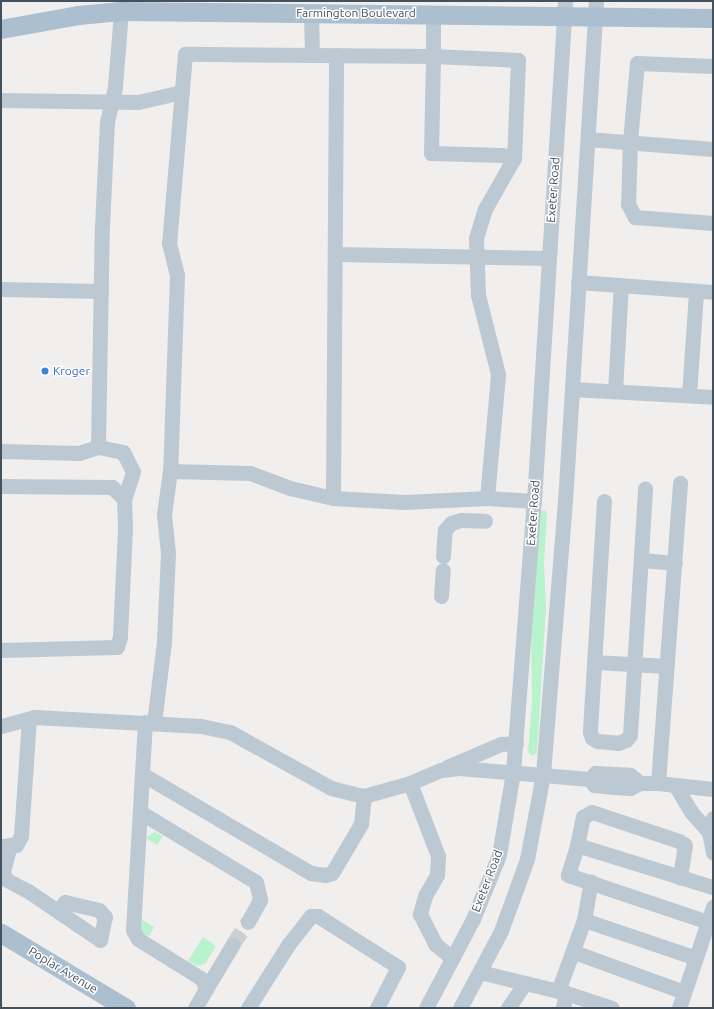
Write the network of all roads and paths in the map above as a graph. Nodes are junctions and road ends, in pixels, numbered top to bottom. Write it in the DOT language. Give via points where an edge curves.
graph roads {
  1 [pos="103,1"];
  2 [pos="211,1"];
  3 [pos="121,6"];
  4 [pos="315,9"];
  5 [pos="564,9"];
  6 [pos="596,10"];
  7 [pos="269,13"];
  8 [pos="433,14"];
  9 [pos="713,18"];
  10 [pos="6,28"];
  11 [pos="312,55"];
  12 [pos="336,55"];
  13 [pos="433,56"];
  14 [pos="713,66"];
  15 [pos="182,92"];
  16 [pos="1,100"];
  17 [pos="112,102"];
  18 [pos="588,139"];
  19 [pos="630,142"];
  20 [pos="713,149"];
  21 [pos="514,158"];
  22 [pos="713,223"];
  23 [pos="336,254"];
  24 [pos="476,257"];
  25 [pos="548,258"];
  26 [pos="578,282"];
  27 [pos="621,285"];
  28 [pos="1,289"];
  29 [pos="101,291"];
  30 [pos="696,291"];
  31 [pos="713,292"];
  32 [pos="572,389"];
  33 [pos="615,391"];
  34 [pos="690,396"];
  35 [pos="713,397"];
  36 [pos="98,447"];
  37 [pos="1,451"];
  38 [pos="170,471"];
  39 [pos="680,483"];
  40 [pos="1,486"];
  41 [pos="645,488"];
  42 [pos="333,498"];
  43 [pos="487,498"];
  44 [pos="124,499"];
  45 [pos="534,501"];
  46 [pos="604,501"];
  47 [pos="485,521"];
  48 [pos="642,560"];
  49 [pos="675,563"];
  50 [pos="441,596"];
  51 [pos="1,650"];
  52 [pos="594,662"];
  53 [pos="635,664"];
  54 [pos="667,666"];
  55 [pos="29,719"];
  56 [pos="150,723"];
  57 [pos="1,726"];
  58 [pos="516,743"];
  59 [pos="441,770"];
  60 [pos="513,772"];
  61 [pos="142,774"];
  62 [pos="543,774"];
  63 [pos="410,783"];
  64 [pos="658,783"];
  65 [pos="675,785"];
  66 [pos="713,792"];
  67 [pos="364,796"];
  68 [pos="140,812"];
  69 [pos="711,825"];
  70 [pos="577,845"];
  71 [pos="5,846"];
  72 [pos="713,853"];
  73 [pos="680,878"];
  74 [pos="591,882"];
  75 [pos="713,887"];
  76 [pos="713,907"];
  77 [pos="58,911"];
  78 [pos="584,920"];
  79 [pos="248,922"];
  80 [pos="708,922"];
  81 [pos="1,933"];
  82 [pos="234,944"];
  83 [pos="574,952"];
  84 [pos="452,958"];
  85 [pos="696,958"];
  86 [pos="480,972"];
  87 [pos="524,984"];
  88 [pos="206,989"];
  89 [pos="562,992"];
  90 [pos="684,992"];
  91 [pos="126,1008"];
  92 [pos="195,1008"];
  93 [pos="248,1008"];
  94 [pos="377,1008"];
  95 [pos="426,1008"];
  96 [pos="460,1008"];
  97 [pos="508,1008"];
  98 [pos="563,1008"];
  99 [pos="612,1008"];
  100 [pos="679,1008"];
  1 -- 10 [label="main road" via="63,5"];
  2 -- 7 [label="main road"];
  3 -- 7 [label="main road, Farmington Boulevard"];
  3 -- 10 [label="main road, Farmington Boulevard"];
  3 -- 17 [label="street"];
  4 -- 7 [label="main road, Farmington Boulevard"];
  4 -- 8 [label="main road, Farmington Boulevard"];
  4 -- 11 [label="street"];
  5 -- 6 [label="main road, Farmington Boulevard"];
  5 -- 8 [label="main road, Farmington Boulevard"];
  5 -- 25 [label="street, Exeter Road"];
  6 -- 9 [label="main road, Farmington Boulevard"];
  6 -- 18 [label="street"];
  8 -- 13 [label="street"];
  11 -- 12 [label="street"];
  11 -- 15 [label="street" via="185,54"];
  12 -- 13 [label="street"];
  12 -- 23 [label="street"];
  13 -- 21 [label="street" via="431,153 502,155"];
  13 -- 21 [label="street" via="518,60"];
  14 -- 19 [label="street" via="637,63"];
  15 -- 17 [label="street" via="138,102"];
  15 -- 38 [label="street" via="169,243 177,275"];
  16 -- 17 [label="street"];
  17 -- 29 [label="street" via="108,122"];
  18 -- 19 [label="street"];
  18 -- 26 [label="street"];
  19 -- 20 [label="street"];
  19 -- 22 [label="street" via="628,204 635,217"];
  21 -- 24 [label="street" via="479,222"];
  23 -- 24 [label="street"];
  23 -- 42 [label="street"];
  24 -- 25 [label="street"];
  24 -- 43 [label="street" via="478,295 498,374"];
  25 -- 45 [label="street, Exeter Road"];
  26 -- 27 [label="street"];
  26 -- 32 [label="street"];
  27 -- 30 [label="street"];
  27 -- 33 [label="street"];
  28 -- 29 [label="street"];
  29 -- 36 [label="street"];
  30 -- 31 [label="street"];
  30 -- 34 [label="street"];
  32 -- 33 [label="street"];
  32 -- 62 [label="street"];
  33 -- 34 [label="street"];
  34 -- 35 [label="street"];
  36 -- 37 [label="street" via="79,452"];
  36 -- 44 [label="street" via="123,452 133,472"];
  38 -- 42 [label="street" via="250,473 290,488"];
  38 -- 56 [label="street" via="164,514 168,553 164,641"];
  39 -- 49 [label="street"];
  40 -- 44 [label="street" via="112,487"];
  41 -- 48 [label="street"];
  42 -- 43 [label="street" via="404,502"];
  43 -- 45 [label="street"];
  44 -- 51 [label="street" via="126,529 120,637 117,647"];
  45 -- 58 [label="street, Exeter Road"];
  46 -- 52 [label="street"];
  47 -- 50 [label="street" via="461,520 451,523 445,530"];
  48 -- 49 [label="street"];
  48 -- 53 [label="street"];
  49 -- 54 [label="street"];
  52 -- 53 [label="street"];
  52 -- 53 [label="street" via="590,732 592,738 598,741 618,743 630,735"];
  53 -- 54 [label="street"];
  54 -- 64 [label="street"];
  55 -- 56 [label="street"];
  55 -- 57 [label="street"];
  55 -- 71 [label="street" via="21,836 16,845"];
  56 -- 61 [label="street"];
  56 -- 67 [label="street" via="200,726 230,732 331,788"];
  58 -- 59 [label="street" via="502,744"];
  58 -- 60 [label="street, Exeter Road"];
  59 -- 60 [label="street" via="459,768"];
  59 -- 63 [label="street"];
  60 -- 62 [label="street"];
  60 -- 84 [label="street, Exeter Road" via="499,855 473,919"];
  61 -- 67 [label="street" via="311,873 325,875 332,873 361,824"];
  61 -- 68 [label="street"];
  62 -- 64 [label="street" via="590,779 595,772 630,775 640,783"];
  62 -- 86 [label="street" via="527,859 501,931"];
  63 -- 67 [label="street"];
  63 -- 84 [label="street" via="438,856 437,875 425,896 420,914 435,944"];
  64 -- 65 [label="street"];
  65 -- 66 [label="street"];
  65 -- 69 [label="street" via="691,812"];
  68 -- 79 [label="street" via="256,882 260,900"];
  68 -- 88 [label="street" via="132,922 134,934 138,939 202,978"];
  69 -- 72 [label="street"];
  70 -- 73 [label="street"];
  70 -- 73 [label="street" via="582,817 592,812 685,845"];
  70 -- 74 [label="street" via="568,875"];
  71 -- 77 [label="street" via="5,879"];
  73 -- 75 [label="street"];
  74 -- 78 [label="street"];
  74 -- 80 [label="street"];
  76 -- 80 [label="street"];
  78 -- 83 [label="street"];
  78 -- 85 [label="street"];
  80 -- 85 [label="street"];
  81 -- 91 [label="main road, Poplar Avenue"];
  82 -- 88 [label="street"];
  83 -- 89 [label="street"];
  83 -- 90 [label="street"];
  84 -- 95 [label="street, Exeter Road"];
  85 -- 90 [label="street"];
  86 -- 87 [label="street"];
  86 -- 96 [label="street"];
  87 -- 89 [label="street"];
  87 -- 97 [label="street"];
  88 -- 92 [label="street"];
  89 -- 98 [label="street"];
  89 -- 99 [label="street"];
  90 -- 100 [label="street"];
  93 -- 94 [label="street" via="288,945 311,916 318,916 398,967"];
}
